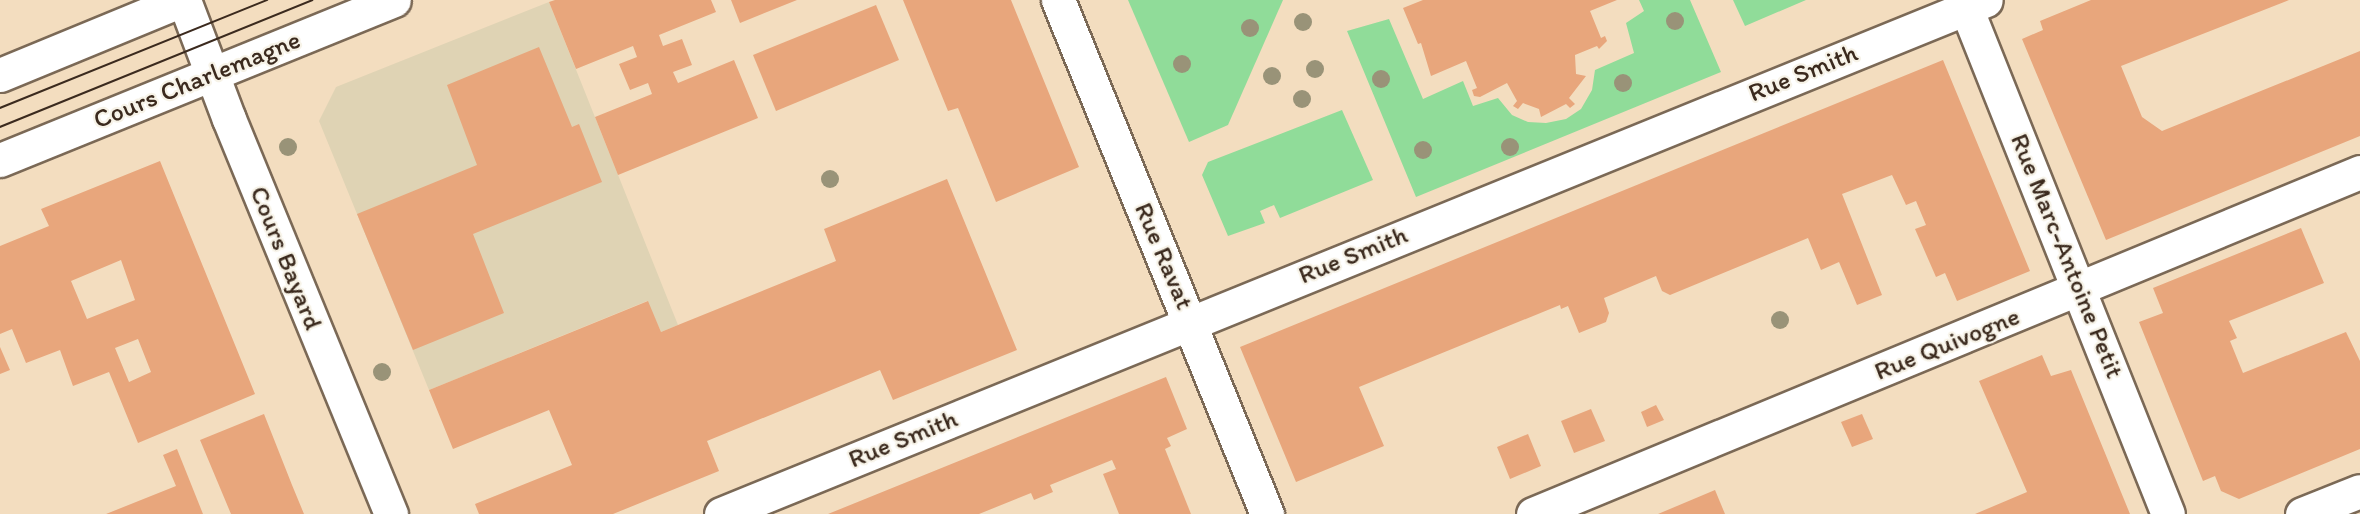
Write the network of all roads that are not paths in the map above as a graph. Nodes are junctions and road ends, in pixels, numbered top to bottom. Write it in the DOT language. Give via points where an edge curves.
graph roads {
  1 [pos="183,0"];
  2 [pos="394,0"];
  3 [pos="1058,0"];
  4 [pos="1972,2"];
  5 [pos="212,74"];
  6 [pos="0,75"];
  7 [pos="0,160"];
  8 [pos="2360,172"];
  9 [pos="2081,289"];
  10 [pos="1190,321"];
  11 [pos="2360,491"];
  12 [pos="391,514"];
  13 [pos="721,514"];
  14 [pos="1267,514"];
  15 [pos="1533,514"];
  16 [pos="2168,514"];
  17 [pos="2302,514"];
  1 -- 5 [label="street, Cours Bayard"];
  1 -- 6 [label="street"];
  2 -- 5 [label="street, Cours Charlemagne"];
  3 -- 10 [label="street, Rue Ravat"];
  4 -- 9 [label="street, Rue Marc-Antoine Petit"];
  4 -- 10 [label="street, Rue Smith"];
  5 -- 7 [label="street, Cours Charlemagne"];
  5 -- 12 [label="street, Cours Bayard"];
  8 -- 9 [label="street, Rue Quivogne"];
  9 -- 15 [label="street, Rue Quivogne"];
  9 -- 16 [label="street, Rue Marc-Antoine Petit"];
  10 -- 13 [label="street, Rue Smith"];
  10 -- 14 [label="street, Rue Ravat"];
  11 -- 17 [label="street"];
}
